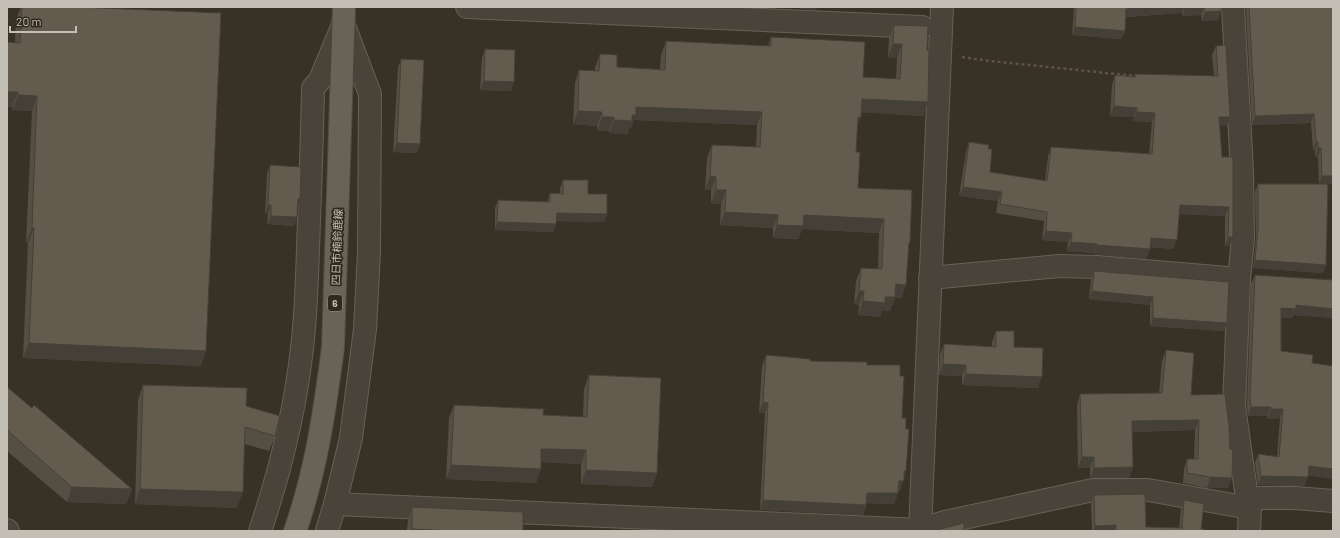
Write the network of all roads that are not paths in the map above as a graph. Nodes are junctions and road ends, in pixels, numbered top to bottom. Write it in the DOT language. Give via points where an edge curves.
graph roads {
  1 [pos="467,7"];
  2 [pos="1233,7"];
  3 [pos="344,15"];
  4 [pos="942,17"];
  5 [pos="930,278"];
  6 [pos="1239,279"];
  7 [pos="1333,501"];
  8 [pos="1248,503"];
  9 [pos="335,504"];
  10 [pos="920,530"];
  11 [pos="260,531"];
  12 [pos="295,531"];
  13 [pos="326,531"];
  14 [pos="1249,531"];
  1 -- 4 [label="street"];
  2 -- 6 [label="street" via="1242,171 1243,238"];
  3 -- 9 [label="street" via="370,94 368,252 365,329 350,438"];
  3 -- 11 [label="street" via="320,80 313,88 307,283 302,348 282,457"];
  3 -- 12 [label="main road, 四日市楠鈴鹿線 / 6" via="333,347 318,446"];
  4 -- 5 [label="street"];
  5 -- 6 [label="street" via="1059,266"];
  5 -- 10 [label="street"];
  6 -- 8 [label="street" via="1234,407"];
  7 -- 8 [label="street" via="1295,498"];
  8 -- 10 [label="street" via="1148,490 1093,490 945,522"];
  8 -- 14 [label="street"];
  9 -- 10 [label="street"];
  9 -- 13 [label="street"];
}
